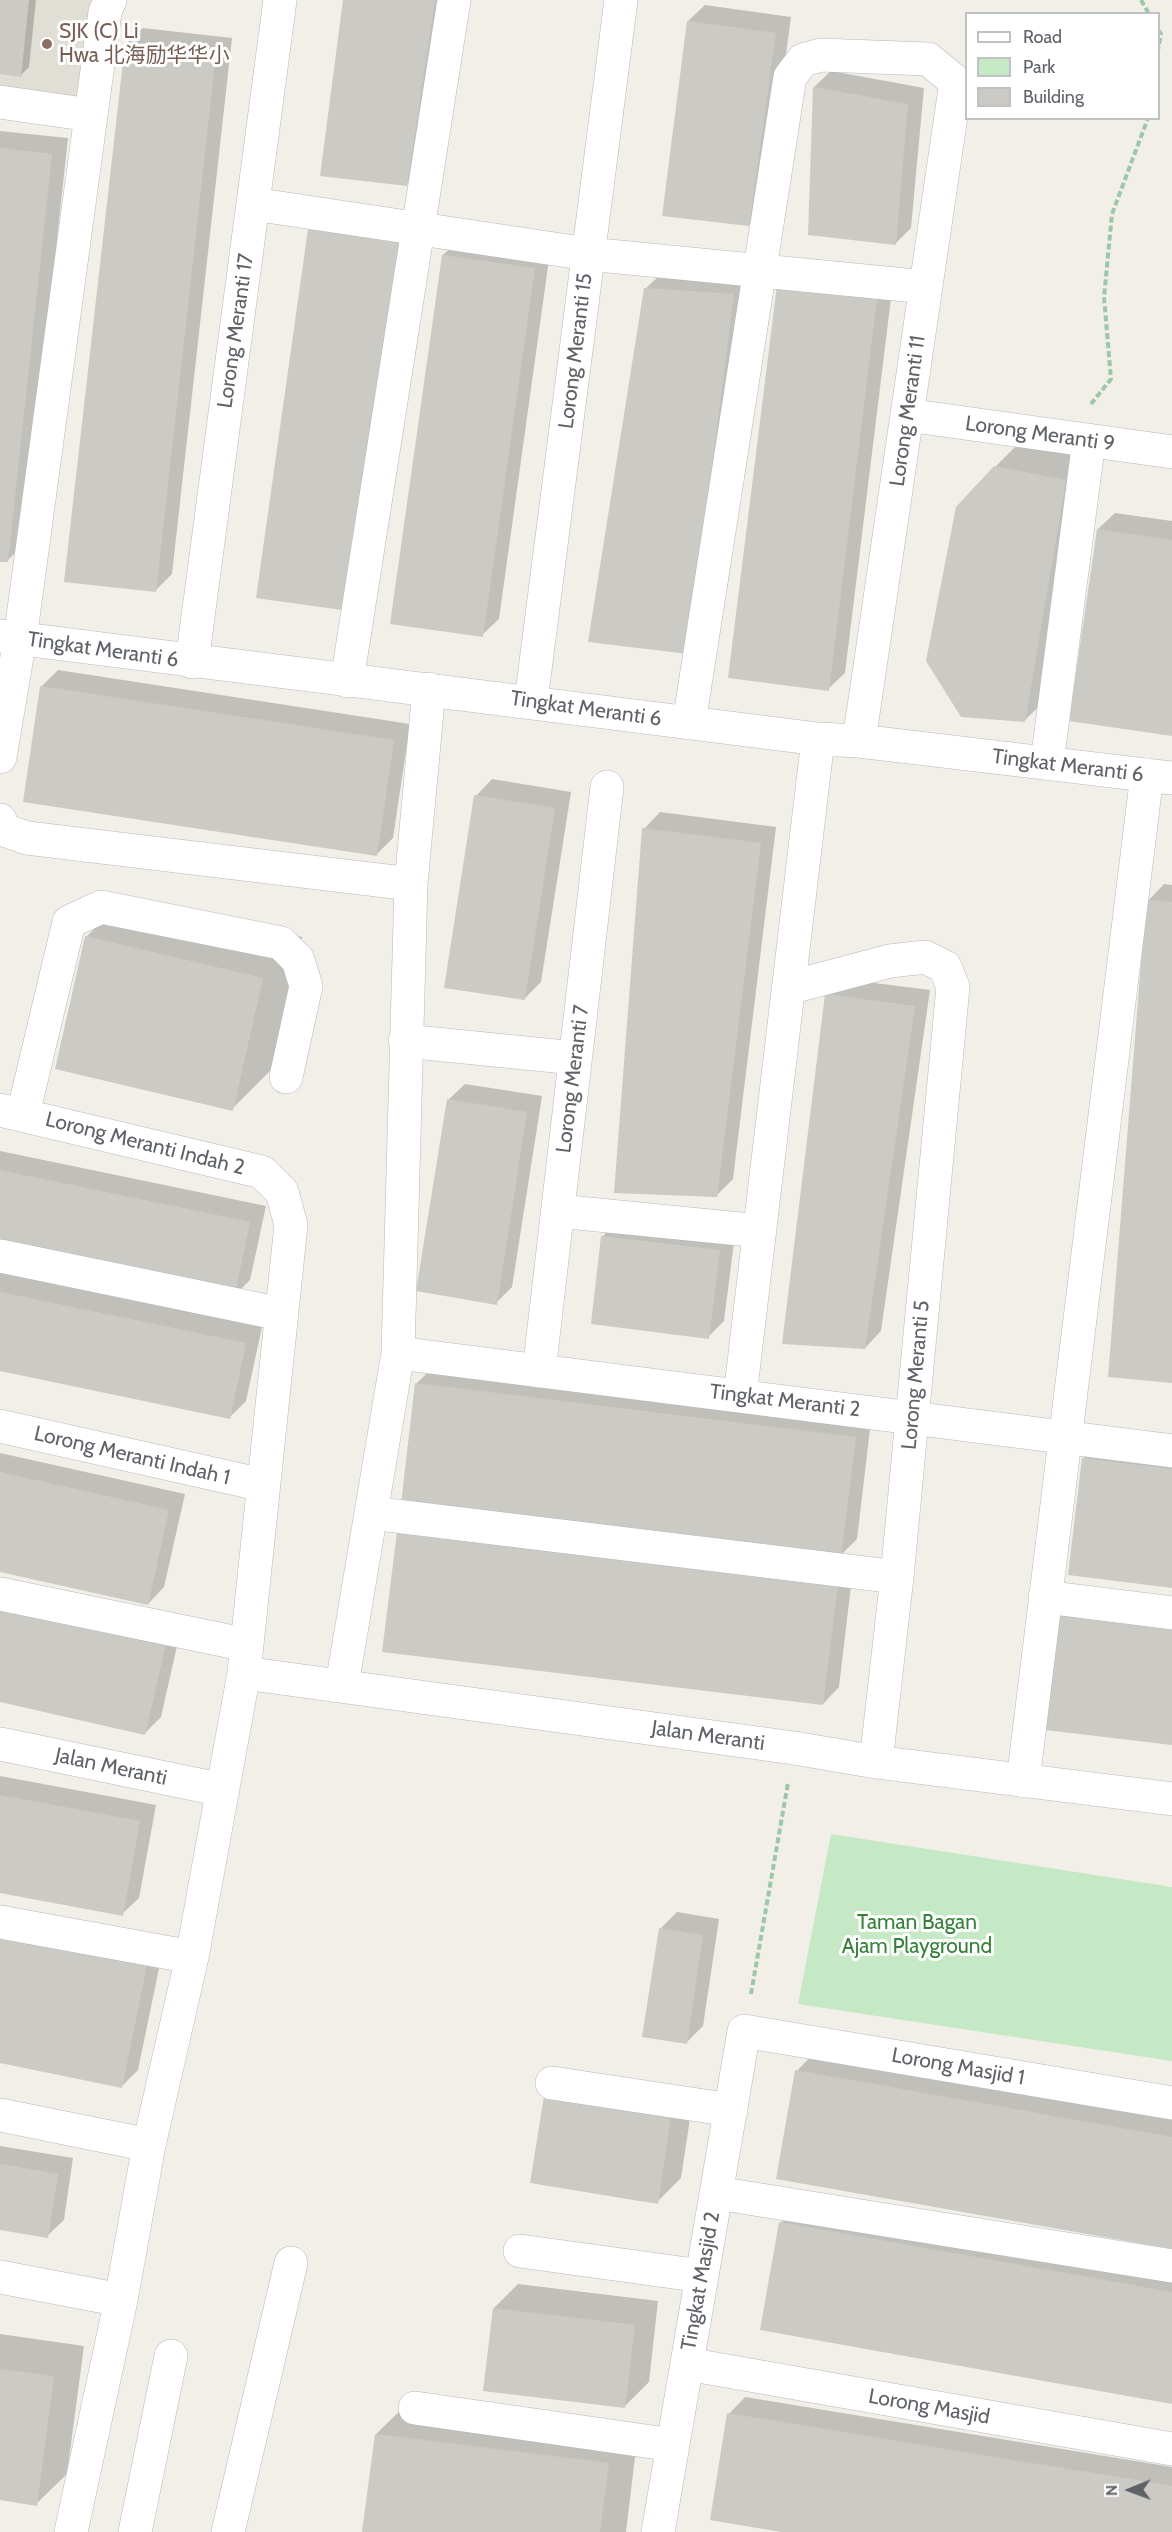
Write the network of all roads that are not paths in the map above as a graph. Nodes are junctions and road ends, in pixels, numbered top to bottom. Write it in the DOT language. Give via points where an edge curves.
graph roads {
  1 [pos="110,0"];
  2 [pos="280,0"];
  3 [pos="454,0"];
  4 [pos="621,0"];
  5 [pos="0,102"];
  6 [pos="91,115"];
  7 [pos="253,204"];
  8 [pos="418,229"];
  9 [pos="588,254"];
  10 [pos="760,270"];
  11 [pos="926,287"];
  12 [pos="907,416"];
  13 [pos="1078,438"];
  14 [pos="1172,452"];
  15 [pos="10,637"];
  16 [pos="192,662"];
  17 [pos="347,681"];
  18 [pos="429,689"];
  19 [pos="531,701"];
  20 [pos="689,723"];
  21 [pos="818,740"];
  22 [pos="859,741"];
  23 [pos="0,757"];
  24 [pos="1047,763"];
  25 [pos="1159,776"];
  26 [pos="607,787"];
  27 [pos="0,820"];
  28 [pos="411,884"];
  29 [pos="788,988"];
  30 [pos="405,1041"];
  31 [pos="575,1058"];
  32 [pos="286,1077"];
  33 [pos="11,1112"];
  34 [pos="558,1211"];
  35 [pos="760,1231"];
  36 [pos="0,1256"];
  37 [pos="281,1314"];
  38 [pos="398,1353"];
  39 [pos="539,1371"];
  40 [pos="740,1396"];
  41 [pos="912,1418"];
  42 [pos="0,1426"];
  43 [pos="1064,1437"];
  44 [pos="1172,1450"];
  45 [pos="263,1485"];
  46 [pos="371,1513"];
  47 [pos="897,1577"];
  48 [pos="0,1594"];
  49 [pos="1045,1597"];
  50 [pos="1172,1614"];
  51 [pos="246,1659"];
  52 [pos="342,1685"];
  53 [pos="0,1744"];
  54 [pos="876,1762"];
  55 [pos="1023,1781"];
  56 [pos="223,1790"];
  57 [pos="1172,1799"];
  58 [pos="0,1922"];
  59 [pos="192,1957"];
  60 [pos="744,2031"];
  61 [pos="552,2083"];
  62 [pos="1172,2103"];
  63 [pos="731,2110"];
  64 [pos="0,2115"];
  65 [pos="149,2145"];
  66 [pos="717,2193"];
  67 [pos="520,2251"];
  68 [pos="291,2263"];
  69 [pos="1172,2266"];
  70 [pos="702,2276"];
  71 [pos="0,2277"];
  72 [pos="121,2300"];
  73 [pos="171,2356"];
  74 [pos="687,2364"];
  75 [pos="415,2408"];
  76 [pos="673,2445"];
  77 [pos="1172,2449"];
  78 [pos="71,2532"];
  79 [pos="135,2532"];
  80 [pos="228,2532"];
  81 [pos="658,2532"];
  1 -- 6 [label="street"];
  2 -- 7 [label="street, Lorong Meranti 17"];
  3 -- 8 [label="street"];
  4 -- 9 [label="street, Lorong Meranti 15"];
  5 -- 6 [label="street"];
  6 -- 15 [label="street"];
  7 -- 8 [label="street"];
  7 -- 16 [label="street, Lorong Meranti 17"];
  8 -- 9 [label="street"];
  8 -- 17 [label="street"];
  9 -- 10 [label="street"];
  9 -- 19 [label="street, Lorong Meranti 15"];
  10 -- 11 [label="street"];
  10 -- 11 [label="street, Lorong Meranti 11" via="790,77 802,60 821,55 928,59 956,82"];
  10 -- 20 [label="street"];
  11 -- 12 [label="street, Lorong Meranti 11"];
  12 -- 13 [label="street, Lorong Meranti 9"];
  12 -- 22 [label="street, Lorong Meranti 11"];
  13 -- 14 [label="street, Lorong Meranti 9"];
  13 -- 24 [label="street"];
  15 -- 16 [label="street, Tingkat Meranti 6"];
  15 -- 23 [label="street"];
  16 -- 17 [label="street, Tingkat Meranti 6"];
  17 -- 18 [label="street, Tingkat Meranti 6"];
  18 -- 19 [label="street, Tingkat Meranti 6"];
  18 -- 28 [label="street"];
  19 -- 20 [label="street, Tingkat Meranti 6"];
  20 -- 21 [label="street, Tingkat Meranti 6"];
  21 -- 22 [label="street, Tingkat Meranti 6"];
  21 -- 29 [label="street"];
  22 -- 24 [label="street, Tingkat Meranti 6"];
  24 -- 25 [label="street, Tingkat Meranti 6"];
  25 -- 43 [label="street"];
  26 -- 31 [label="street, Lorong Meranti 7"];
  27 -- 28 [label="street" via="4,830 27,838"];
  28 -- 30 [label="street"];
  29 -- 35 [label="street"];
  29 -- 41 [label="street, Lorong Meranti 5" via="890,961 925,957 945,967 953,987"];
  30 -- 31 [label="street"];
  30 -- 38 [label="street"];
  31 -- 34 [label="street, Lorong Meranti 7"];
  32 -- 33 [label="street" via="306,986 298,960 281,944 101,907 69,922"];
  33 -- 37 [label="street, Lorong Meranti Indah 2" via="262,1172 282,1192 291,1225"];
  34 -- 35 [label="street"];
  34 -- 39 [label="street, Lorong Meranti 7"];
  35 -- 40 [label="street"];
  36 -- 37 [label="street"];
  37 -- 45 [label="street"];
  38 -- 39 [label="street, Tingkat Meranti 2"];
  38 -- 46 [label="street"];
  39 -- 40 [label="street, Tingkat Meranti 2"];
  40 -- 41 [label="street, Tingkat Meranti 2"];
  41 -- 43 [label="street, Tingkat Meranti 2"];
  41 -- 47 [label="street, Lorong Meranti 5"];
  42 -- 45 [label="street, Lorong Meranti Indah 1"];
  43 -- 44 [label="street, Tingkat Meranti 2"];
  43 -- 49 [label="street"];
  45 -- 51 [label="street"];
  46 -- 47 [label="street"];
  46 -- 52 [label="street"];
  47 -- 54 [label="street, Lorong Meranti 5"];
  48 -- 51 [label="street, Jalan Meranti"];
  49 -- 50 [label="street"];
  49 -- 55 [label="street"];
  51 -- 52 [label="street, Jalan Meranti"];
  51 -- 56 [label="street"];
  52 -- 54 [label="street, Jalan Meranti"];
  53 -- 56 [label="street, Jalan Meranti"];
  54 -- 55 [label="street, Jalan Meranti"];
  55 -- 57 [label="street, Jalan Meranti"];
  56 -- 59 [label="street"];
  58 -- 59 [label="street"];
  59 -- 65 [label="street"];
  60 -- 62 [label="street, Lorong Masjid 1"];
  60 -- 63 [label="street, Tingkat Masjid 2"];
  61 -- 63 [label="street"];
  63 -- 66 [label="street, Tingkat Masjid 2"];
  64 -- 65 [label="street"];
  65 -- 72 [label="street"];
  66 -- 69 [label="street"];
  66 -- 70 [label="street, Tingkat Masjid 2"];
  67 -- 70 [label="street"];
  68 -- 80 [label="street"];
  70 -- 74 [label="street, Tingkat Masjid 2"];
  71 -- 72 [label="street"];
  72 -- 78 [label="street"];
  73 -- 79 [label="street"];
  74 -- 76 [label="street, Tingkat Masjid 2"];
  74 -- 77 [label="street, Lorong Masjid"];
  75 -- 76 [label="street"];
  76 -- 81 [label="street, Tingkat Masjid 2"];
}
